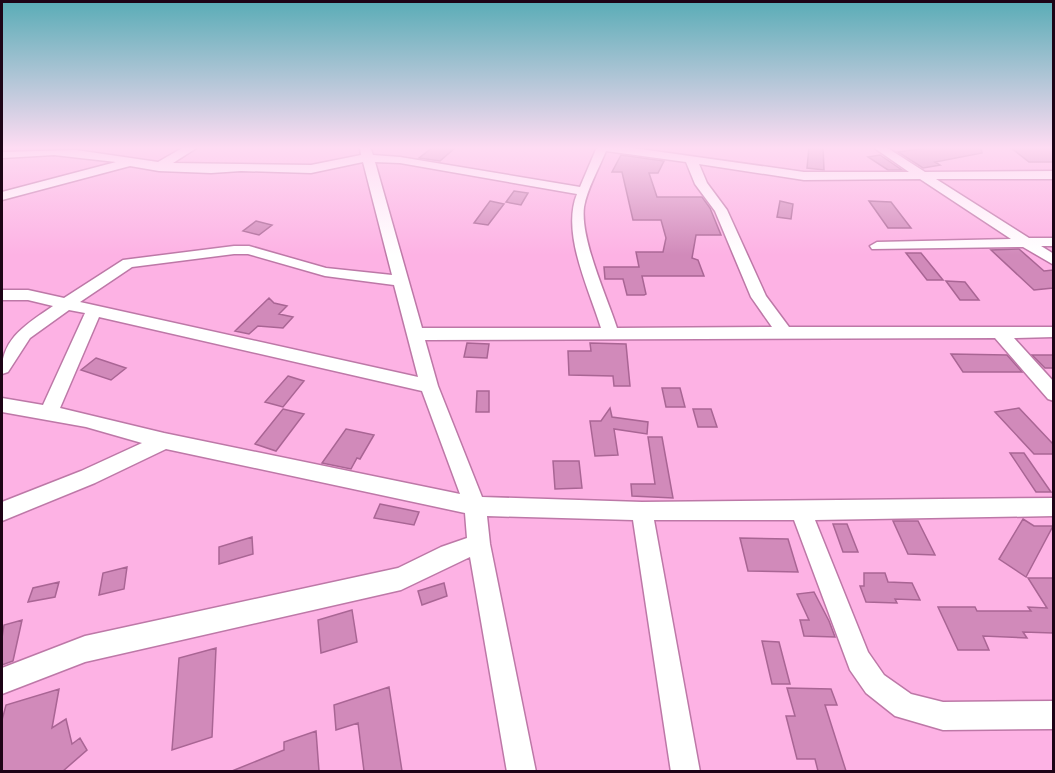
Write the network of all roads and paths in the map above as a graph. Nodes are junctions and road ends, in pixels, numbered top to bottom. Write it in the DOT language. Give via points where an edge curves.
graph roads {
  1 [pos="50,183"];
  2 [pos="374,183"];
  3 [pos="540,183"];
  4 [pos="587,183"];
  5 [pos="701,183"];
  6 [pos="934,183"];
  7 [pos="584,191"];
  8 [pos="2,196"];
  9 [pos="1053,242"];
  10 [pos="1025,243"];
  11 [pos="877,246"];
  12 [pos="1053,261"];
  13 [pos="401,281"];
  14 [pos="2,295"];
  15 [pos="66,303"];
  16 [pos="94,311"];
  17 [pos="1053,332"];
  18 [pos="784,333"];
  19 [pos="1000,333"];
  20 [pos="415,334"];
  21 [pos="611,334"];
  22 [pos="2,368"];
  23 [pos="429,386"];
  24 [pos="1053,394"];
  25 [pos="2,405"];
  26 [pos="48,414"];
  27 [pos="164,441"];
  28 [pos="475,506"];
  29 [pos="1053,507"];
  30 [pos="642,511"];
  31 [pos="801,511"];
  32 [pos="2,512"];
  33 [pos="479,544"];
  34 [pos="2,681"];
  35 [pos="1053,715"];
  36 [pos="522,771"];
  37 [pos="686,771"];
  1 -- 8 [label="street"];
  2 -- 13 [label="street"];
  3 -- 7 [label="street"];
  4 -- 7 [label="street"];
  5 -- 18 [label="street" via="720,210 759,297"];
  6 -- 10 [label="street"];
  7 -- 21 [label="street" via="578,207 581,239"];
  9 -- 10 [label="street"];
  10 -- 11 [label="street"];
  10 -- 12 [label="street"];
  13 -- 15 [label="street" via="325,272 258,252 234,250 128,263"];
  13 -- 20 [label="street"];
  14 -- 15 [label="street" via="28,295"];
  15 -- 16 [label="street"];
  15 -- 22 [label="street" via="24,334"];
  16 -- 23 [label="street"];
  16 -- 26 [label="street"];
  17 -- 19 [label="street"];
  18 -- 19 [label="street"];
  18 -- 21 [label="street"];
  19 -- 24 [label="street"];
  20 -- 21 [label="street"];
  20 -- 23 [label="street"];
  23 -- 28 [label="street"];
  25 -- 26 [label="street"];
  26 -- 27 [label="street"];
  27 -- 28 [label="street"];
  27 -- 32 [label="street"];
  28 -- 30 [label="street"];
  28 -- 33 [label="street"];
  29 -- 31 [label="street"];
  30 -- 31 [label="street"];
  30 -- 37 [label="street"];
  31 -- 35 [label="street" via="859,661 875,684 905,706 943,716"];
  33 -- 34 [label="street" via="448,554 401,579 85,649"];
  33 -- 36 [label="street"];
}
